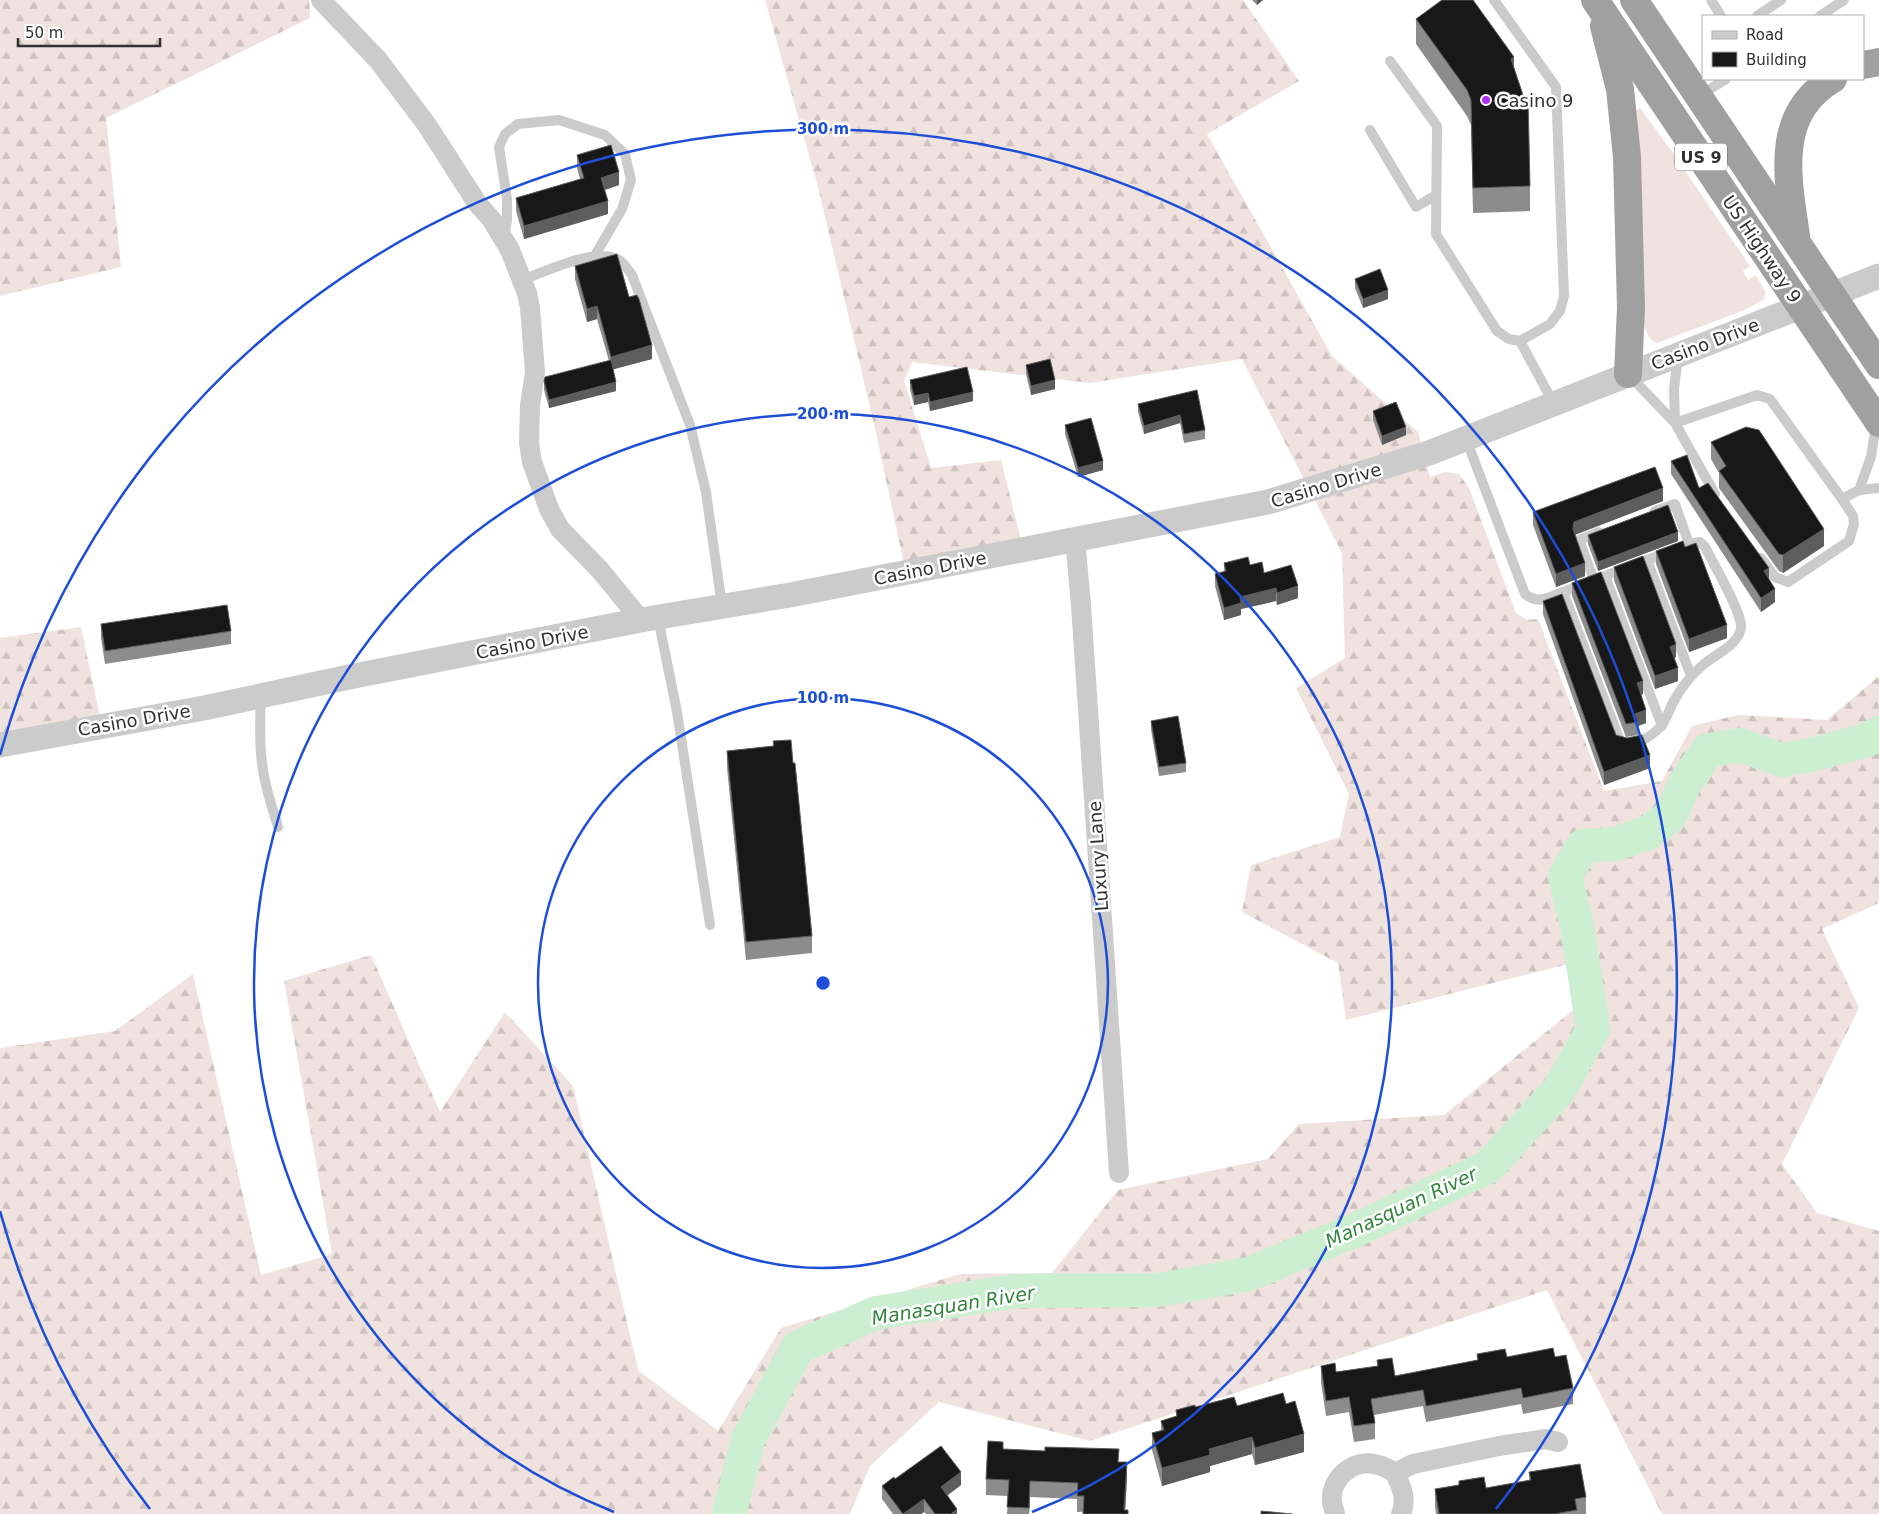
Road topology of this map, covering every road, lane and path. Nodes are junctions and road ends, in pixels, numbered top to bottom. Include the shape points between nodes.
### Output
1 (321, 0) edge
2 (1494, 0) edge
3 (1634, 0) edge
4 (1711, 0) edge
5 (1781, 0) edge
6 (1844, 0) edge
7 (1597, 4) edge
8 (1720, 15) edge
9 (1758, 15) edge
10 (1822, 15) edge
11 (1390, 61) dead end
12 (1879, 62) edge
13 (1864, 65) edge
14 (1724, 80) edge
15 (1832, 80) edge
16 (1698, 96) junction
17 (1370, 130) dead end
18 (1436, 195) junction
19 (504, 238) junction
20 (1797, 242) junction
21 (594, 257) junction
22 (1879, 276) edge
23 (522, 280) junction
24 (1832, 294) junction
25 (1801, 307) junction
26 (1520, 340) junction
27 (1678, 355) junction
28 (1879, 365) edge
29 (1628, 374) junction
30 (1554, 405) junction
31 (1878, 422) edge
32 (1675, 423) junction
33 (1466, 439) junction
34 (1879, 488) edge
35 (1858, 490) junction
36 (1842, 499) junction
37 (1721, 502) edge
38 (1649, 514) edge
39 (1606, 530) edge
40 (1075, 539) junction
41 (1689, 544) junction
42 (1753, 547) edge
43 (1647, 560) junction
44 (1605, 576) junction
45 (1594, 580) junction
46 (1563, 592) junction
47 (722, 606) junction
48 (649, 619) junction
49 (1690, 676) junction
50 (262, 696) junction
51 (1662, 726) junction
52 (0, 745) edge
53 (278, 827) dead end
54 (710, 925) dead end
55 (1119, 1173) dead end
56 (1558, 1442) dead end
57 (1396, 1473) junction
58 (1335, 1514) edge
59 (1401, 1514) edge

1 - 19 street via 378,60
2 - 26 lane via 1556,87 1564,296 1560,311 1550,324
3 - 16 highway, US Highway 9 / US 9
4 - 8 lane
5 - 9 lane
6 - 10 lane
7 - 25 highway, US Highway 9 / US 9
7 - 29 highway via 1620,89 1627,157 1631,308
11 - 18 lane via 1436,126
12 - 13 highway
14 - 16 lane
15 - 20 highway via 1810,97 1798,116 1788,150
16 - 20 highway, US Highway 9 / US 9
17 - 18 lane via 1416,207
18 - 26 lane via 1436,234 1498,331 1509,339
19 - 21 lane via 507,199 498,147 505,134 518,124 559,120 604,135 625,154 631,180 622,209
19 - 23 street
20 - 24 highway, US Highway 9 / US 9
21 - 23 lane via 579,259
21 - 47 lane via 602,255 619,260 632,275 690,424 706,492
22 - 24 street, Casino Drive
23 - 48 street via 530,308 535,372 529,443 534,470 560,529
24 - 25 street, Casino Drive
24 - 28 highway, US Highway 9 / US 9
25 - 27 street, Casino Drive
25 - 31 highway, US Highway 9 / US 9
26 - 30 lane
27 - 29 street, Casino Drive
27 - 32 lane
29 - 30 street, Casino Drive
29 - 32 lane
30 - 33 street, Casino Drive
31 - 35 lane via 1871,457
32 - 36 lane via 1758,395 1770,399
32 - 37 lane
33 - 40 street, Casino Drive via 1402,462 1268,502
33 - 46 lane via 1525,594 1532,599 1542,599
34 - 35 lane
35 - 36 lane
36 - 42 lane via 1853,516 1849,541 1788,582 1775,577
38 - 41 lane via 1675,504
39 - 45 lane via 1580,540
40 - 47 street, Casino Drive
40 - 55 street, Luxury Lane
41 - 43 lane
41 - 49 lane via 1700,542 1705,547 1737,610 1741,626 1738,638 1731,645
43 - 44 lane
43 - 49 lane
44 - 45 lane
44 - 51 lane
45 - 46 lane
46 - 51 lane via 1621,743 1629,745 1644,740
47 - 48 street, Casino Drive
48 - 50 street, Casino Drive
48 - 54 lane via 677,712
49 - 51 lane
50 - 52 street, Casino Drive
50 - 53 lane via 262,764
56 - 57 street via 1546,1439 1499,1446 1413,1464
57 - 58 street via 1374,1464 1355,1465 1345,1470 1332,1492
57 - 59 street via 1404,1491

